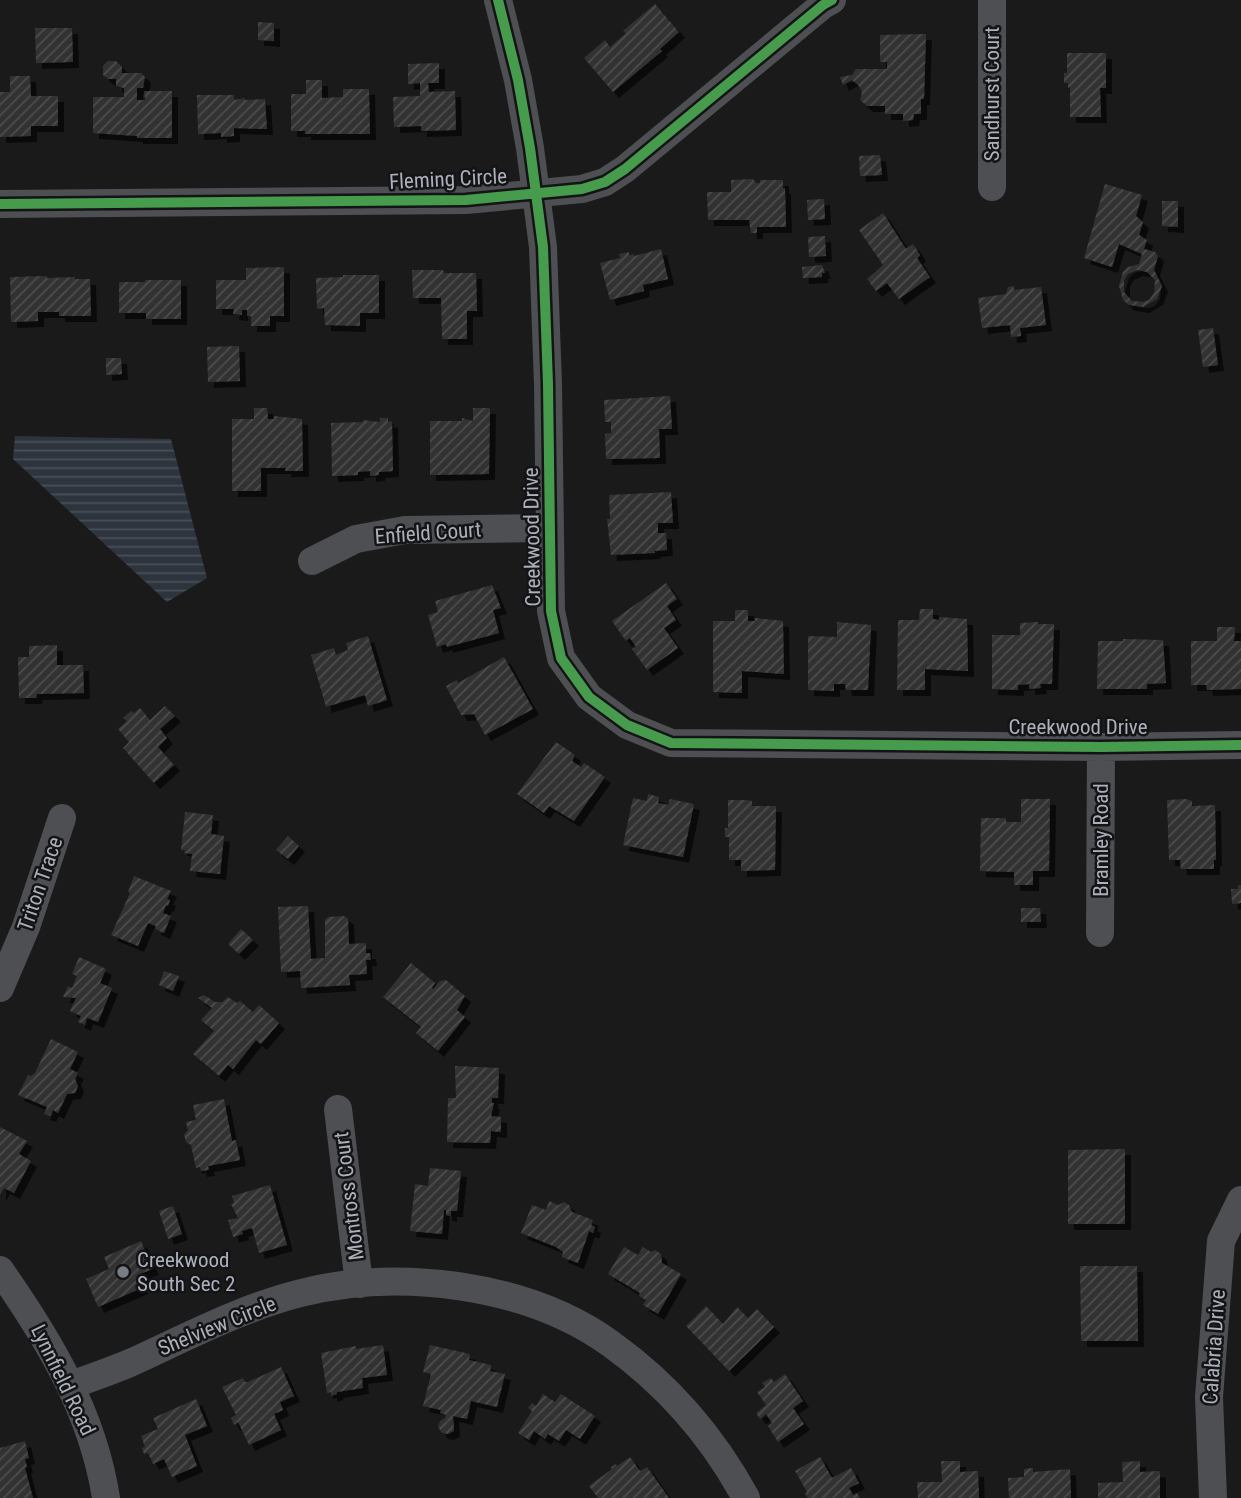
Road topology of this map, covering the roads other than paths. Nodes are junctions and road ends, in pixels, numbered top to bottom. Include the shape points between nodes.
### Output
1 (498, 0) edge
2 (832, 0) edge
3 (992, 0) edge
4 (992, 187) dead end
5 (536, 193) junction
6 (0, 204) edge
7 (550, 528) junction
8 (312, 561) dead end
9 (1241, 746) edge
10 (1101, 747) junction
11 (62, 818) dead end
12 (1100, 933) dead end
13 (0, 988) edge
14 (338, 1109) dead end
15 (1241, 1200) edge
16 (0, 1270) edge
17 (359, 1284) junction
18 (71, 1385) junction
19 (106, 1498) edge
20 (746, 1498) edge
21 (1213, 1498) edge

1 - 5 street, Creekwood Drive via 518,80
2 - 5 street, Fleming Circle via 625,169 582,189
3 - 4 street, Sandhurst Court
5 - 6 street, Fleming Circle via 452,200
5 - 7 street, Creekwood Drive via 546,306
7 - 8 street, Enfield Court via 405,530 356,539
7 - 10 street, Creekwood Drive via 551,611 561,658 589,697 627,724 671,743
9 - 10 street, Creekwood Drive
10 - 12 street, Bramley Road
11 - 13 street, Triton Trace via 26,927
14 - 17 street, Montross Court
15 - 21 street, Calabria Drive via 1221,1241 1209,1397
16 - 18 street, Lynnfield Road
17 - 18 street, Shelview Circle via 301,1293 234,1314 128,1364
17 - 20 street, Shelview Circle via 399,1280 455,1285 507,1297 559,1315 610,1343 690,1414 727,1463
18 - 19 street, Lynnfield Road via 90,1430

